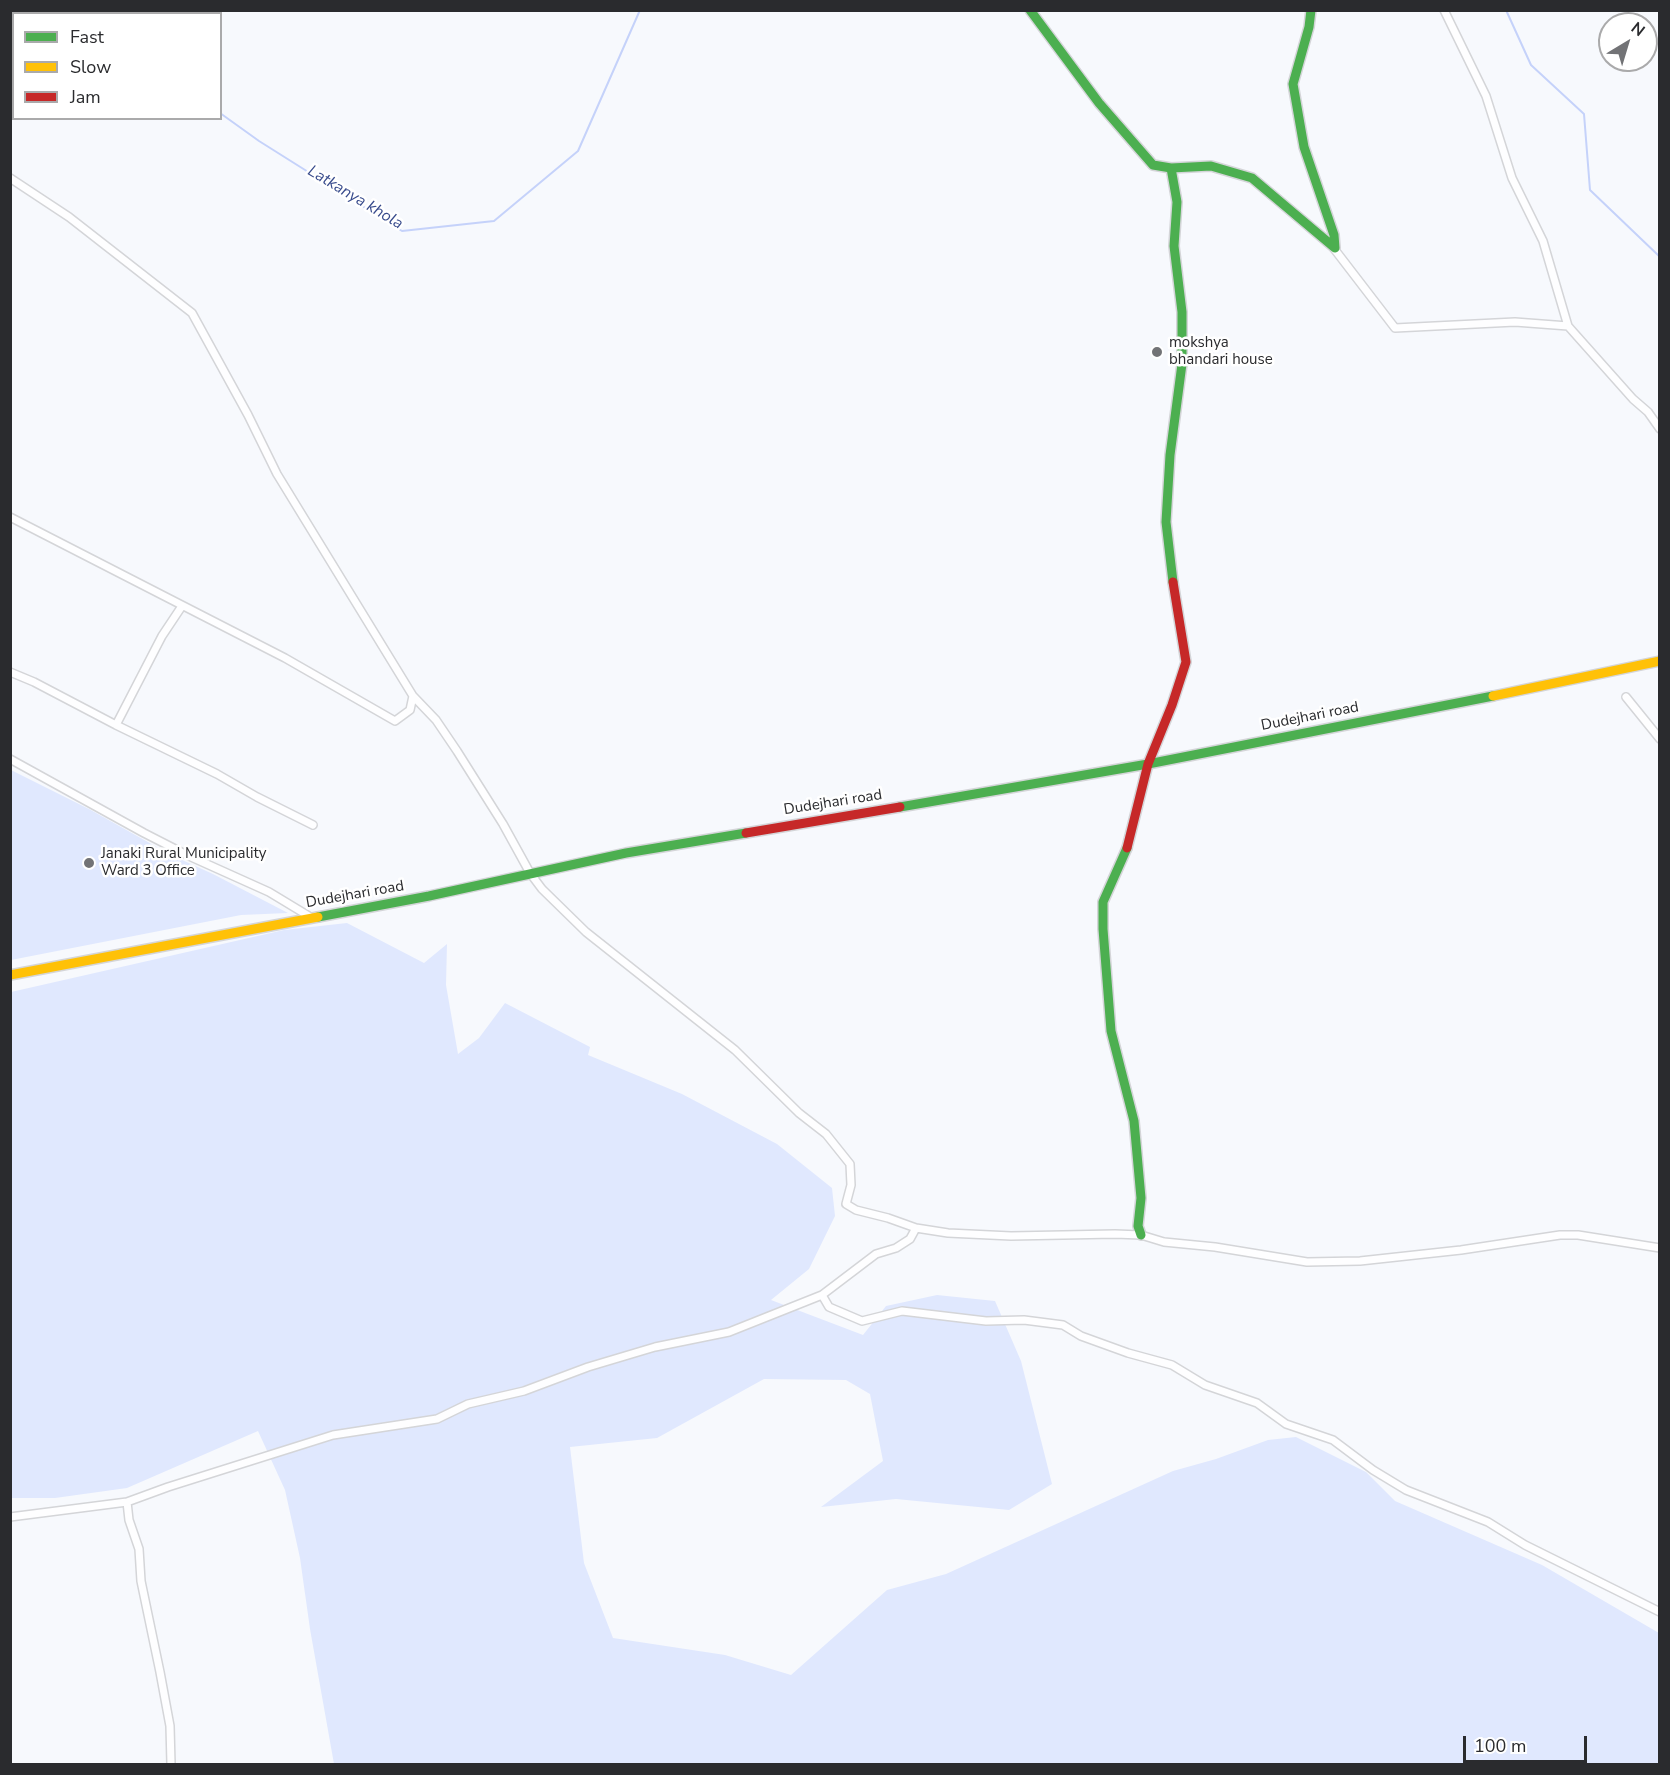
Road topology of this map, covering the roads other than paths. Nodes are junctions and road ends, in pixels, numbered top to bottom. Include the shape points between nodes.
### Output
1 (1030, 10) edge
2 (1311, 10) edge
3 (1444, 10) edge
4 (1171, 168) junction
5 (10, 178) edge
6 (1332, 245) junction
7 (1568, 326) junction
8 (1659, 429) edge
9 (10, 518) edge
10 (182, 606) junction
11 (1659, 661) edge
12 (10, 672) edge
13 (413, 696) junction
14 (1626, 697) dead end
15 (116, 725) junction
16 (1659, 739) edge
17 (10, 759) edge
18 (1148, 764) junction
19 (313, 825) dead end
20 (530, 873) junction
21 (312, 918) junction
22 (10, 975) edge
23 (916, 1228) junction
24 (1141, 1235) junction
25 (1659, 1248) edge
26 (822, 1295) junction
27 (127, 1502) junction
28 (10, 1517) edge
29 (1659, 1612) edge
30 (171, 1764) edge

1 - 4 street via 1135,145 1153,165
2 - 6 street via 1293,84 1304,147 1334,235 1335,248
3 - 7 street via 1486,96 1512,178 1543,241
4 - 6 street via 1211,166 1252,178
4 - 18 street via 1177,202 1174,246 1182,312 1182,364 1166,522 1186,662
5 - 13 street via 77,222 192,313 277,474
6 - 7 street via 1395,328 1515,322
7 - 8 street via 1648,412
9 - 10 street
10 - 13 street via 285,658 395,721 410,710
10 - 15 street
11 - 18 street, Dudejhari road
12 - 15 street
13 - 20 street via 457,751
14 - 16 street
15 - 19 street
17 - 21 street
18 - 20 street, Dudejhari road via 626,853
18 - 24 street via 1128,846 1104,902 1103,929 1111,1031 1134,1121
20 - 21 street, Dudejhari road
20 - 23 street via 586,932 735,1050 826,1134 850,1164 851,1185 846,1203 856,1210
21 - 22 street, Dudejhari road
23 - 24 street via 1011,1236
23 - 26 street via 910,1239 876,1254
24 - 25 street via 1283,1260 1330,1263 1560,1235
26 - 27 street via 729,1332 633,1353 524,1391 468,1404 437,1419 333,1435
26 - 29 street via 829,1307 862,1321 902,1311 1063,1325 1081,1336 1172,1365 1205,1385 1257,1403 1286,1424 1333,1440 1406,1490 1488,1522 1525,1545
27 - 28 street
27 - 30 street via 168,1717

